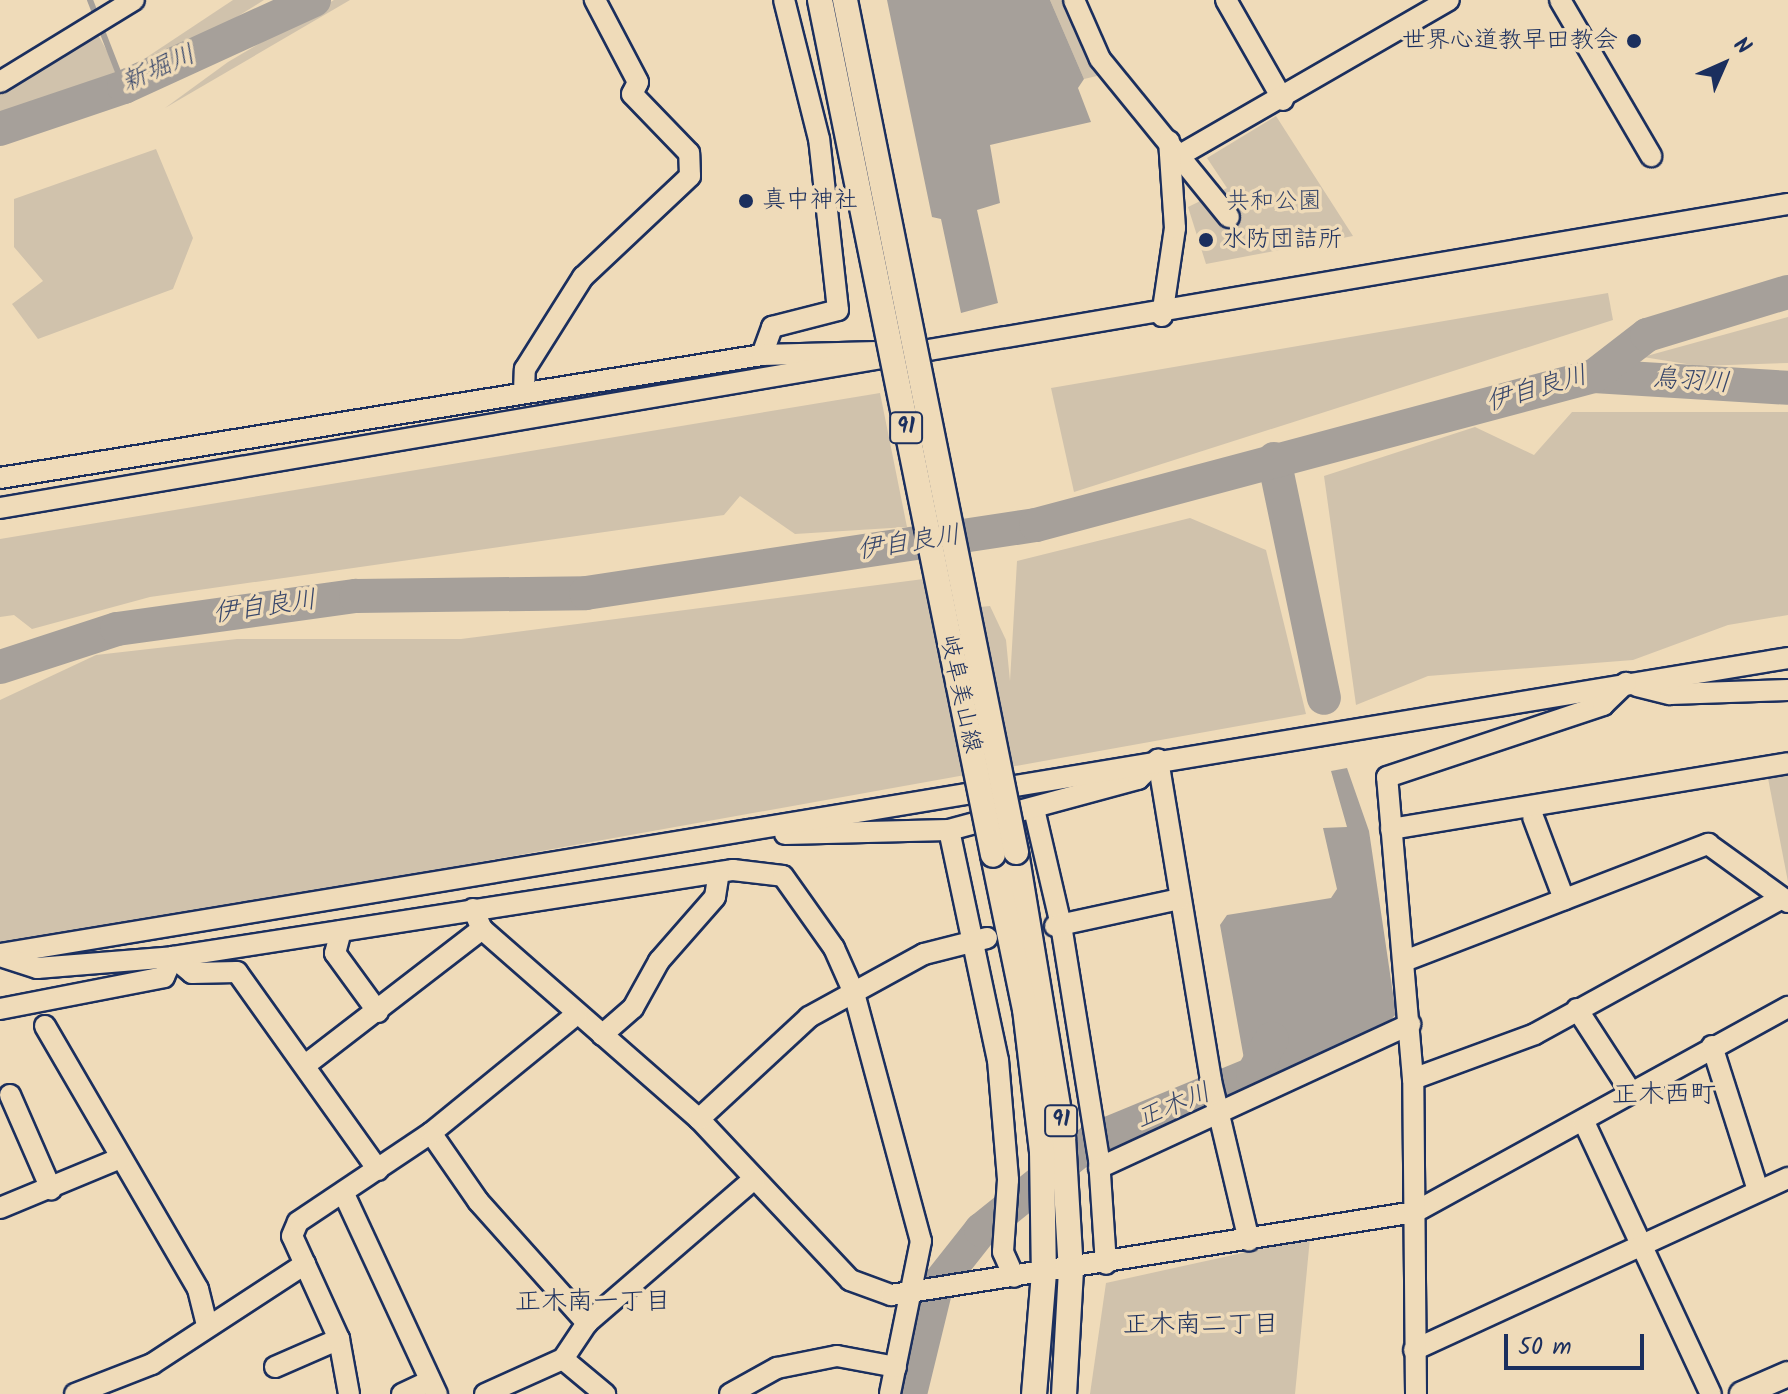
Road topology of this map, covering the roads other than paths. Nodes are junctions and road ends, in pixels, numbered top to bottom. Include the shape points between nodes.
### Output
1 (134, 0) edge
2 (595, 0) edge
3 (784, 0) edge
4 (820, 0) edge
5 (845, 0) edge
6 (1074, 0) edge
7 (1226, 0) edge
8 (1449, 0) edge
9 (1560, 0) edge
10 (111, 4) edge
11 (0, 82) edge
12 (1283, 100) junction
13 (1176, 147) junction
14 (1651, 156) dead end
15 (1788, 204) edge
16 (1229, 217) dead end
17 (1162, 316) junction
18 (877, 352) dead end
19 (762, 355) junction
20 (524, 392) junction
21 (0, 478) edge
22 (0, 508) edge
23 (1788, 658) edge
24 (1626, 683) junction
25 (1788, 690) edge
26 (1158, 760) junction
27 (1788, 763) edge
28 (1034, 809) junction
29 (1533, 817) dead end
30 (1391, 829) junction
31 (758, 830) junction
32 (949, 830) junction
33 (1005, 854) junction
34 (719, 872) junction
35 (1180, 899) junction
36 (1564, 899) junction
37 (1785, 900) edge
38 (473, 909) junction
39 (1058, 925) junction
40 (482, 929) junction
41 (341, 931) junction
42 (980, 940) junction
43 (0, 955) edge
44 (173, 957) junction
45 (1407, 960) junction
46 (854, 993) junction
47 (1788, 1007) edge
48 (0, 1009) edge
49 (1577, 1009) junction
50 (378, 1012) junction
51 (577, 1014) junction
52 (1410, 1024) junction
53 (45, 1026) dead end
54 (602, 1035) junction
55 (1712, 1046) junction
56 (308, 1063) junction
57 (1413, 1079) junction
58 (1631, 1092) junction
59 (10, 1095) dead end
60 (1220, 1108) junction
61 (699, 1119) junction
62 (1584, 1122) junction
63 (431, 1133) junction
64 (121, 1158) junction
65 (1099, 1164) junction
66 (378, 1170) junction
67 (1788, 1178) edge
68 (754, 1179) junction
69 (51, 1189) junction
70 (1758, 1190) junction
71 (344, 1194) junction
72 (1, 1205) edge
73 (1415, 1212) junction
74 (1249, 1241) junction
75 (1641, 1243) junction
76 (305, 1264) junction
77 (1106, 1264) junction
78 (1071, 1270) junction
79 (1044, 1273) junction
80 (1014, 1277) junction
81 (904, 1294) junction
82 (587, 1323) junction
83 (207, 1325) junction
84 (339, 1339) junction
85 (1414, 1350) junction
86 (563, 1359) junction
87 (275, 1367) dead end
88 (896, 1367) junction
89 (1788, 1374) edge
90 (434, 1387) edge
91 (75, 1394) edge
92 (349, 1394) edge
93 (402, 1394) edge
94 (485, 1394) edge
95 (605, 1394) edge
96 (730, 1394) edge
97 (890, 1394) edge
98 (1034, 1394) edge
99 (1064, 1394) edge
100 (1416, 1394) edge
101 (1711, 1394) edge
102 (1742, 1394) edge

1 - 10 street
2 - 20 street via 638,82 632,94 689,153 690,176 583,277 525,369
3 - 19 street via 819,139 838,310 772,327
4 - 33 main road, 岐阜美山線 / 91, bridge
5 - 33 main road, 岐阜美山線 / 91, bridge
6 - 13 street via 1100,59
7 - 12 street
8 - 12 street
9 - 14 street
10 - 11 street
12 - 13 street
13 - 16 street
13 - 17 street via 1175,228
15 - 17 street
17 - 22 street
18 - 19 street
19 - 20 street
20 - 21 street
23 - 24 street
24 - 25 street via 1670,694
24 - 26 street
24 - 30 street via 1603,705 1403,766 1387,777
26 - 28 street via 1138,779
26 - 31 street
26 - 35 street
27 - 30 street
28 - 32 street
28 - 39 street
29 - 36 street
30 - 45 street
31 - 32 street via 884,836
31 - 43 street
32 - 42 street
33 - 78 main road, 岐阜美山線 / 91 via 1056,1060
33 - 79 main road, 岐阜美山線 / 91 via 1034,1076
34 - 38 street
34 - 46 street via 783,876 834,948
34 - 54 street via 715,897 659,961 633,1008
35 - 39 street
35 - 60 street
36 - 37 street via 1708,844
36 - 45 street
37 - 49 street
38 - 40 street
38 - 41 street
39 - 65 street
40 - 50 street
40 - 51 street
41 - 44 street
41 - 50 street via 335,953
42 - 46 street via 924,954
42 - 80 street via 1008,1180 1003,1252
43 - 44 street via 37,968
44 - 48 street via 164,977
44 - 56 street via 192,973 237,972
45 - 52 street
46 - 61 street via 761,1056
46 - 81 street via 921,1241
47 - 55 street
49 - 57 street via 1535,1034
49 - 58 street
50 - 56 street
51 - 54 street
51 - 63 street
52 - 57 street
52 - 60 street
53 - 64 street
54 - 61 street
55 - 58 street
55 - 70 street
56 - 66 street
57 - 73 street
58 - 62 street
59 - 69 street
60 - 65 street
60 - 74 street
61 - 68 street
62 - 73 street
62 - 75 street
63 - 66 street
63 - 82 street via 478,1201
64 - 69 street
64 - 83 street via 198,1289
65 - 77 street
66 - 71 street
67 - 70 street
68 - 81 street via 850,1280
68 - 82 street
69 - 72 street
70 - 75 street
71 - 76 street via 298,1222 292,1236
71 - 90 street
73 - 74 street
73 - 85 street
74 - 77 street
75 - 85 street
75 - 101 street
76 - 83 street
76 - 84 street
77 - 78 street
78 - 79 street
78 - 99 main road, 岐阜美山線 / 91
79 - 80 street
79 - 98 main road, 岐阜美山線 / 91
80 - 81 street
81 - 88 street
82 - 86 street
83 - 91 street via 152,1364
84 - 87 street
84 - 92 street
85 - 100 street
86 - 94 street
86 - 95 street
88 - 96 street via 837,1356 777,1368
88 - 97 street
89 - 102 main road
90 - 93 street

